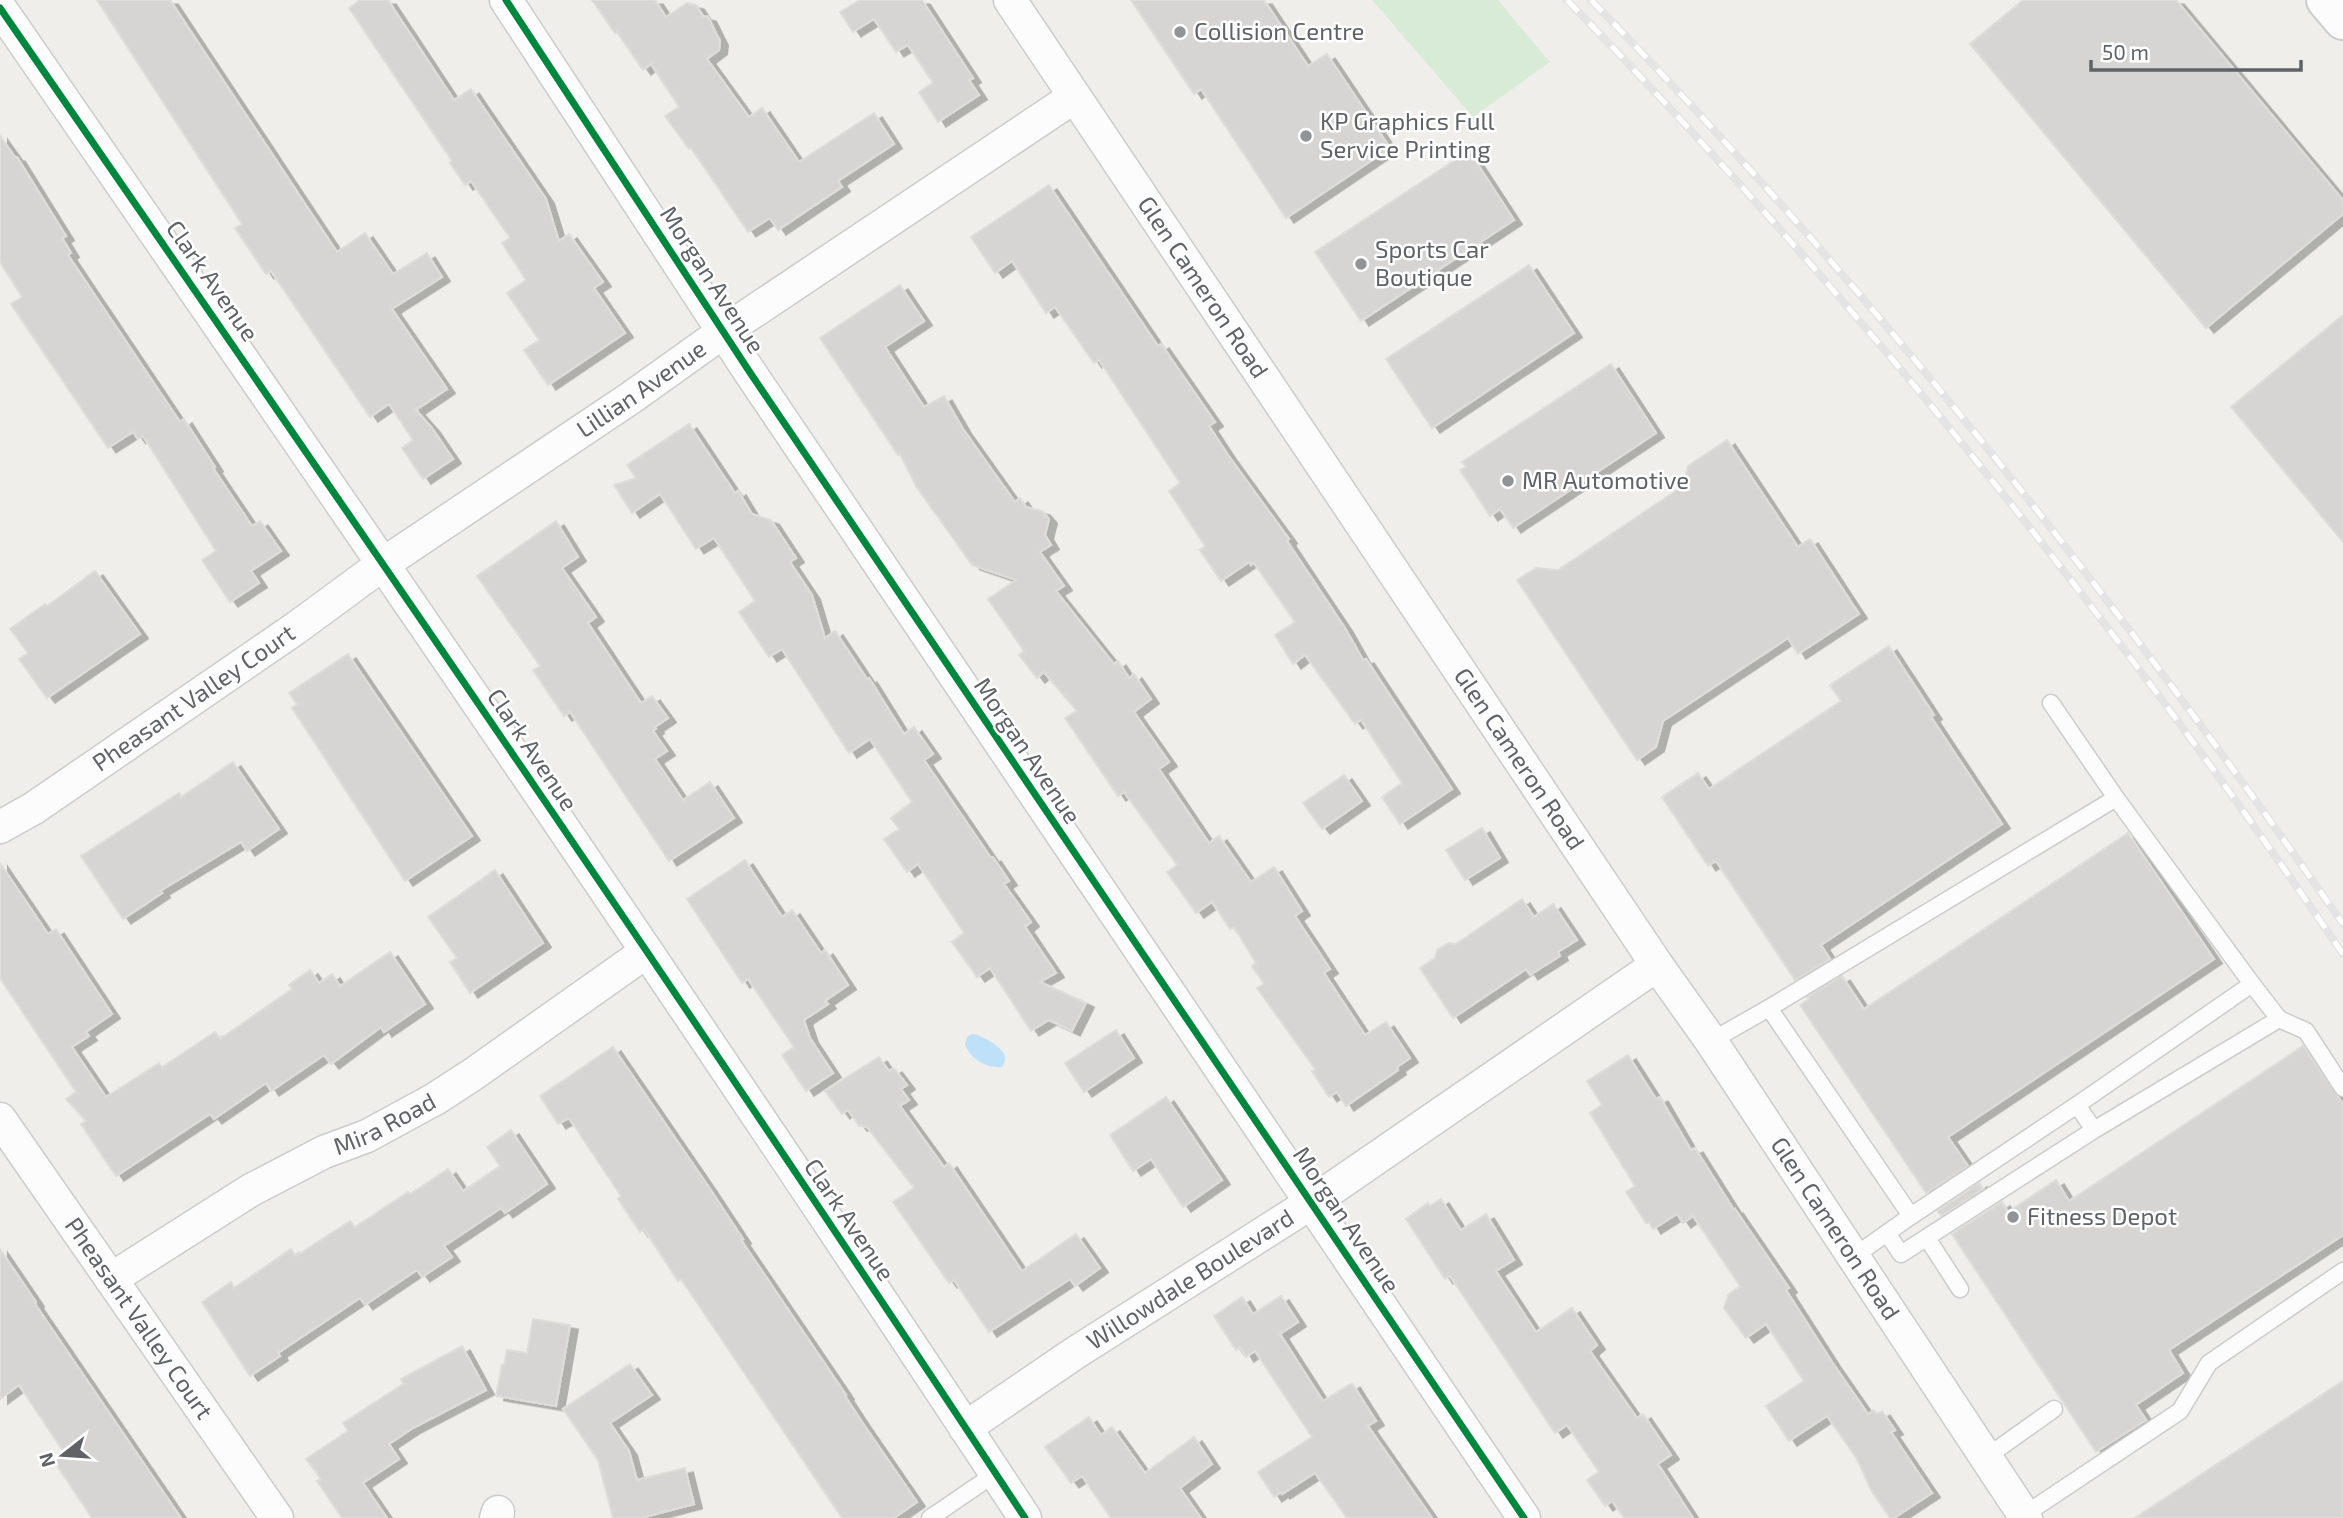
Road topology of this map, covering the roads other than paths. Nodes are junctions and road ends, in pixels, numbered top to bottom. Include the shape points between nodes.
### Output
1 (506, 0) edge
2 (1010, 0) edge
3 (2326, 0) edge
4 (0, 8) edge
5 (2343, 20) edge
6 (1074, 97) junction
7 (723, 332) junction
8 (383, 564) junction
9 (2051, 703) dead end
10 (2116, 799) junction
11 (0, 827) edge
12 (646, 952) junction
13 (1657, 965) junction
14 (2252, 984) junction
15 (1769, 1008) junction
16 (2279, 1019) junction
17 (1711, 1041) junction
18 (2343, 1088) edge
19 (2077, 1105) junction
20 (0, 1119) edge
21 (2094, 1130) junction
22 (1311, 1203) junction
23 (1911, 1216) junction
24 (1886, 1233) junction
25 (1927, 1238) junction
26 (1853, 1257) junction
27 (2343, 1271) edge
28 (111, 1279) junction
29 (1960, 1289) dead end
30 (2054, 1409) dead end
31 (965, 1428) junction
32 (1985, 1458) junction
33 (996, 1473) junction
34 (951, 1512) edge
35 (2025, 1517) edge
36 (277, 1518) edge
37 (930, 1518) edge
38 (1025, 1518) edge
39 (1524, 1518) edge

1 - 7 street, Morgan Avenue
2 - 6 street, Glen Cameron Road
3 - 5 street
4 - 8 street, Clark Avenue
6 - 7 street, Lillian Avenue
6 - 13 street, Glen Cameron Road
7 - 8 street, Lillian Avenue
7 - 22 street, Morgan Avenue
8 - 11 street, Pheasant Valley Court via 285,636
8 - 12 street, Clark Avenue
9 - 10 lane
10 - 14 lane
10 - 15 lane
12 - 28 street, Mira Road via 435,1099 251,1190
12 - 31 street, Clark Avenue
13 - 17 street, Glen Cameron Road
13 - 22 street, Willowdale Boulevard
14 - 16 lane
14 - 19 lane
15 - 17 lane
15 - 23 lane
16 - 18 lane via 2306,1031
16 - 21 lane
17 - 26 street, Glen Cameron Road
19 - 21 lane
19 - 23 lane
20 - 28 street, Pheasant Valley Court
21 - 25 lane
22 - 31 street, Willowdale Boulevard
22 - 39 street, Morgan Avenue
23 - 24 lane
24 - 25 lane via 1901,1254
24 - 26 lane
25 - 29 lane
26 - 32 street, Glen Cameron Road
27 - 35 lane via 2209,1363 2180,1411
28 - 36 street, Pheasant Valley Court
30 - 32 lane
31 - 33 street, Clark Avenue
32 - 35 street, Glen Cameron Road
33 - 34 lane
33 - 38 street, Clark Avenue
34 - 37 lane

